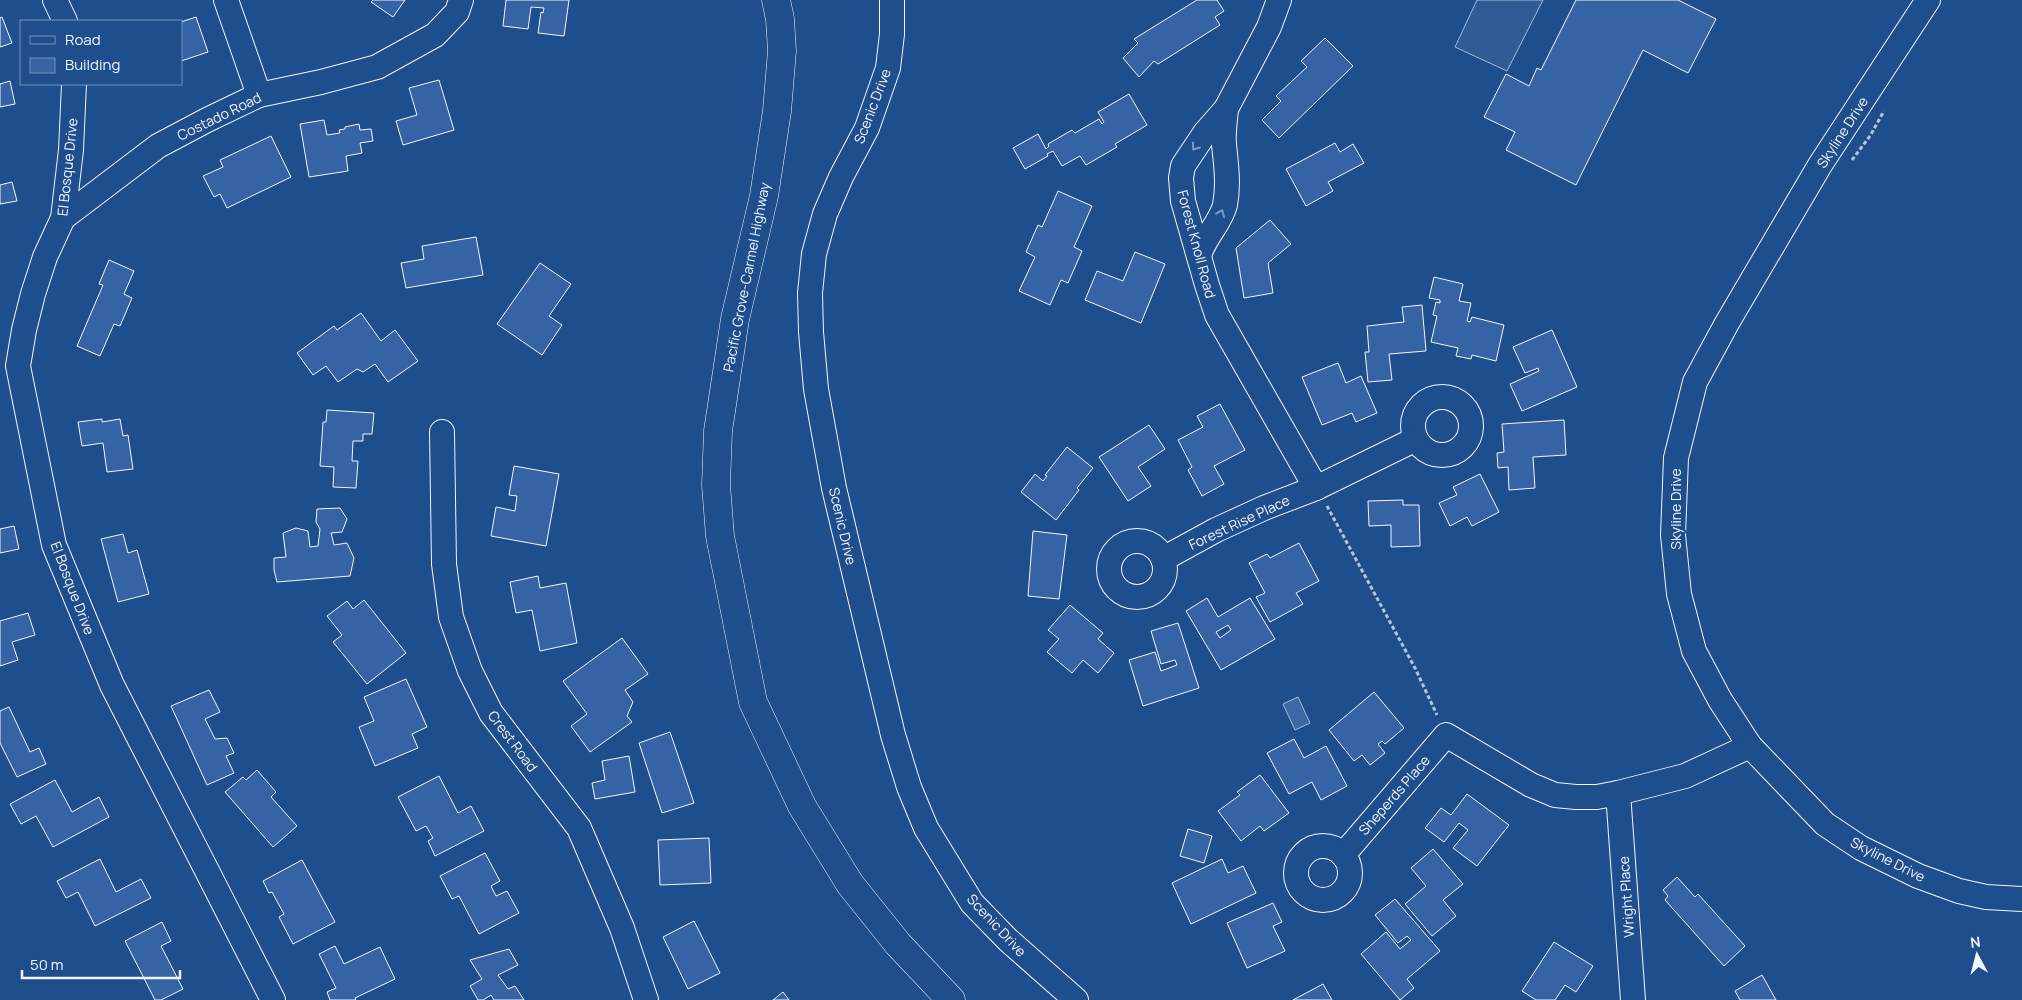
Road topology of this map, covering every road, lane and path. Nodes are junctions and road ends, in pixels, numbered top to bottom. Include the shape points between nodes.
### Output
1 (55, 0) edge
2 (226, 0) edge
3 (460, 0) edge
4 (776, 0) edge
5 (892, 0) edge
6 (1279, 0) edge
7 (1928, 0) edge
8 (65, 20) edge
9 (74, 85) edge
10 (259, 95) junction
11 (1889, 103) dead end
12 (1226, 110) junction
13 (1848, 166) dead end
14 (63, 218) junction
15 (1199, 256) junction
16 (442, 432) dead end
17 (1416, 439) dead end
18 (1316, 488) junction
19 (1163, 559) dead end
20 (1446, 735) junction
21 (1750, 746) junction
22 (1618, 793) junction
23 (1343, 855) dead end
24 (2022, 899) edge
25 (273, 1000) edge
26 (646, 1000) edge
27 (951, 1000) edge
28 (1076, 1000) edge
29 (1633, 1000) edge

1 - 8 street
2 - 10 street
3 - 10 street, Costado Road via 457,12 435,35 377,67
4 - 27 main road, Pacific Grove-Carmel Highway via 782,51 777,112 764,196 736,319 718,431 716,485 720,536 753,702 802,806 850,884 898,944
5 - 28 street, Scenic Drive via 888,68 867,128 825,214 814,254 810,332 816,389 834,488 893,735 926,828 972,903 1008,940
6 - 12 street, Forest Knoll Road via 1269,27
7 - 21 street, Skyline Drive via 1820,165 1726,323 1695,382 1676,458 1673,535 1679,594 1691,642 1720,700
9 - 14 street, El Bosque Drive
10 - 14 street, Costado Road via 158,146
11 - 13 path
15 -> 12 street via 1203,242 1224,208 1228,189 1224,142
12 -> 15 street, Forest Knoll Road via 1205,133 1183,166 1183,201
14 - 25 street, El Bosque Drive via 33,294 18,366 54,545 112,685
15 - 18 street, Forest Knoll Road via 1217,315
16 - 26 street, Crest Road via 444,564 451,617 470,671 491,713 579,828 622,928
17 - 18 street, Forest Rise Place
18 - 19 street, Forest Rise Place via 1216,530
18 - 20 path via 1415,668
20 - 22 street via 1531,786 1555,795 1597,797
20 - 23 street, Sheperds Place
21 - 22 street via 1685,776
21 - 24 street, Skyline Drive via 1826,824 1860,848 1918,876 1959,891 1986,898
22 - 29 street, Wright Place

